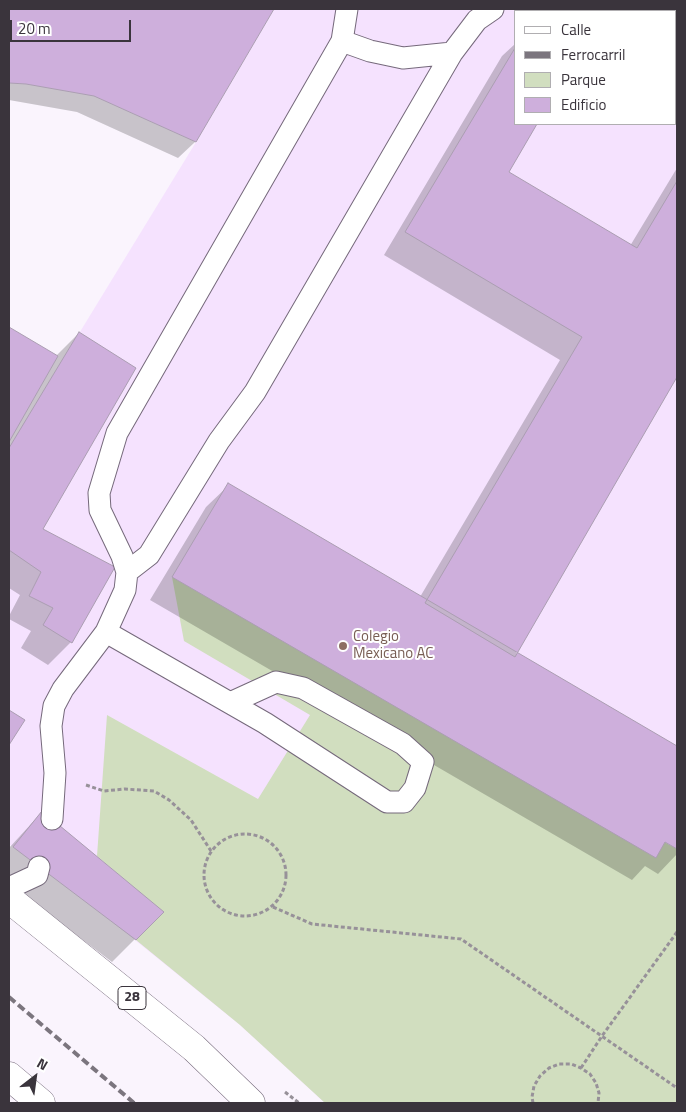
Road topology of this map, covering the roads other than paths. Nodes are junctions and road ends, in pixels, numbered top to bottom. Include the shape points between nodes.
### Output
1 (347, 9) edge
2 (493, 9) edge
3 (342, 41) junction
4 (452, 53) junction
5 (127, 572) junction
6 (106, 632) junction
7 (230, 703) junction
8 (52, 819) dead end
9 (39, 867) dead end
10 (9, 888) edge
11 (9, 899) edge
12 (9, 1076) edge
13 (41, 1103) edge
14 (251, 1103) edge

1 - 3 lane
2 - 4 lane via 477,20
3 - 4 lane via 403,58
3 - 5 lane via 117,432 99,493 100,510
4 - 5 lane via 255,392 219,441 149,555
5 - 6 lane via 125,590
6 - 7 lane
6 - 8 lane via 54,706 51,726 55,773
7 - 7 lane via 387,802 404,802 415,788 423,762 410,750 303,688 276,682
9 - 10 lane via 37,875
11 - 14 main road, 28 via 194,1048
12 - 13 main road

